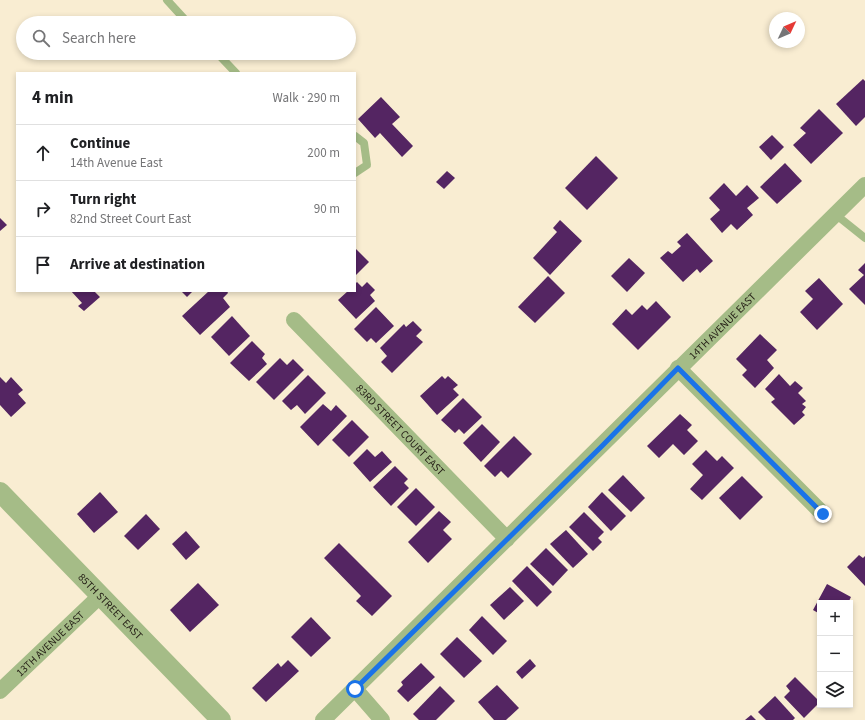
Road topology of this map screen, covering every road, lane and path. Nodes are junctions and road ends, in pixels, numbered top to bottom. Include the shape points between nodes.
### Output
1 (167, 0) edge
2 (182, 16) edge
3 (224, 60) edge
4 (235, 72) edge
5 (356, 137) edge
6 (356, 172) edge
7 (865, 185) edge
8 (835, 214) junction
9 (865, 238) edge
10 (294, 320) dead end
11 (678, 368) junction
12 (0, 492) edge
13 (823, 514) dead end
14 (507, 539) junction
15 (100, 595) junction
16 (355, 689) junction
17 (0, 691) edge
18 (221, 720) edge
19 (323, 720) edge
20 (382, 720) edge

1 - 2 lane
3 - 4 lane
5 - 6 lane via 364,143 367,165
7 - 8 street, 14TH AVENUE EAST
8 - 9 lane
8 - 11 street, 14TH AVENUE EAST
10 - 14 street, 83RD STREET COURT EAST
11 - 13 street
11 - 14 street, 14TH AVENUE EAST
12 - 15 street, 85TH STREET EAST
14 - 16 street, 14TH AVENUE EAST
15 - 17 street, 13TH AVENUE EAST
15 - 18 street, 85TH STREET EAST
16 - 19 street, 14TH AVENUE EAST
16 - 20 street

